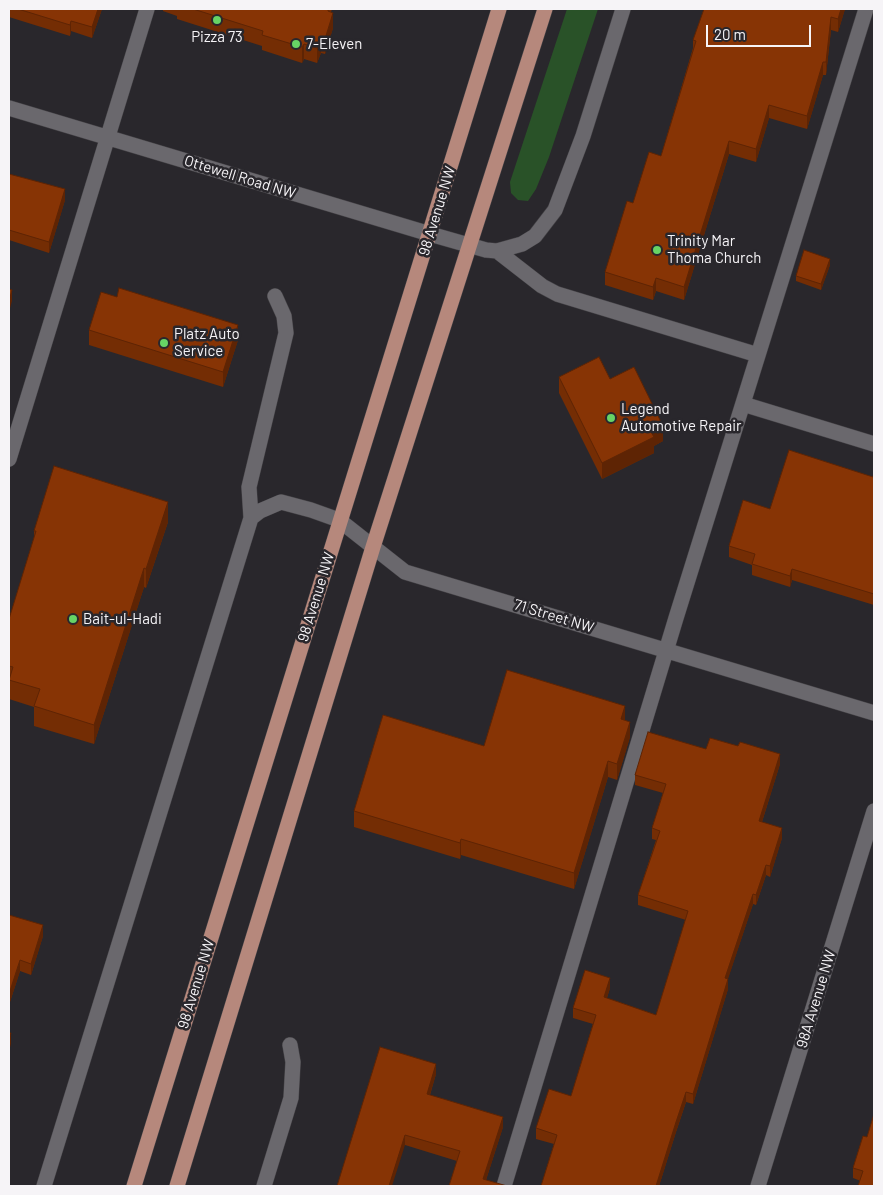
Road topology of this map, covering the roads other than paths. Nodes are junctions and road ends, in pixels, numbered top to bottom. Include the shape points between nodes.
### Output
1 (147, 9) edge
2 (499, 9) edge
3 (545, 9) edge
4 (623, 9) edge
5 (866, 9) edge
6 (9, 108) edge
7 (107, 138) junction
8 (430, 234) junction
9 (471, 245) junction
10 (497, 250) junction
11 (275, 296) dead end
12 (758, 355) junction
13 (743, 404) junction
14 (874, 444) edge
15 (9, 459) edge
16 (251, 518) junction
17 (340, 520) junction
18 (373, 547) junction
19 (666, 650) junction
20 (874, 713) edge
21 (874, 811) edge
22 (290, 1045) dead end
23 (44, 1186) edge
24 (134, 1186) edge
25 (176, 1186) edge
26 (264, 1186) edge
27 (504, 1186) edge
28 (758, 1186) edge

1 - 7 street
2 - 8 main road, 98 Avenue NW
3 - 9 main road
4 - 10 street via 583,136 555,210 535,236 522,244
5 - 12 street
6 - 7 street, Ottewell Road NW
7 - 8 street, Ottewell Road NW
7 - 15 street
8 - 9 street, Ottewell Road NW
8 - 17 main road, 98 Avenue NW
9 - 10 street
9 - 18 main road
10 - 12 street via 537,282 558,294
11 - 16 street via 284,316 286,333 249,486
12 - 13 street
13 - 14 street
13 - 19 street
16 - 17 street, 71 Street NW via 280,502
16 - 23 street
17 - 18 street, 71 Street NW
17 - 24 main road, 98 Avenue NW
18 - 19 street, 71 Street NW via 405,572
18 - 25 main road
19 - 20 street, 71 Street NW
19 - 27 street
21 - 28 street, 98A Avenue NW
22 - 26 street via 293,1062 291,1098

